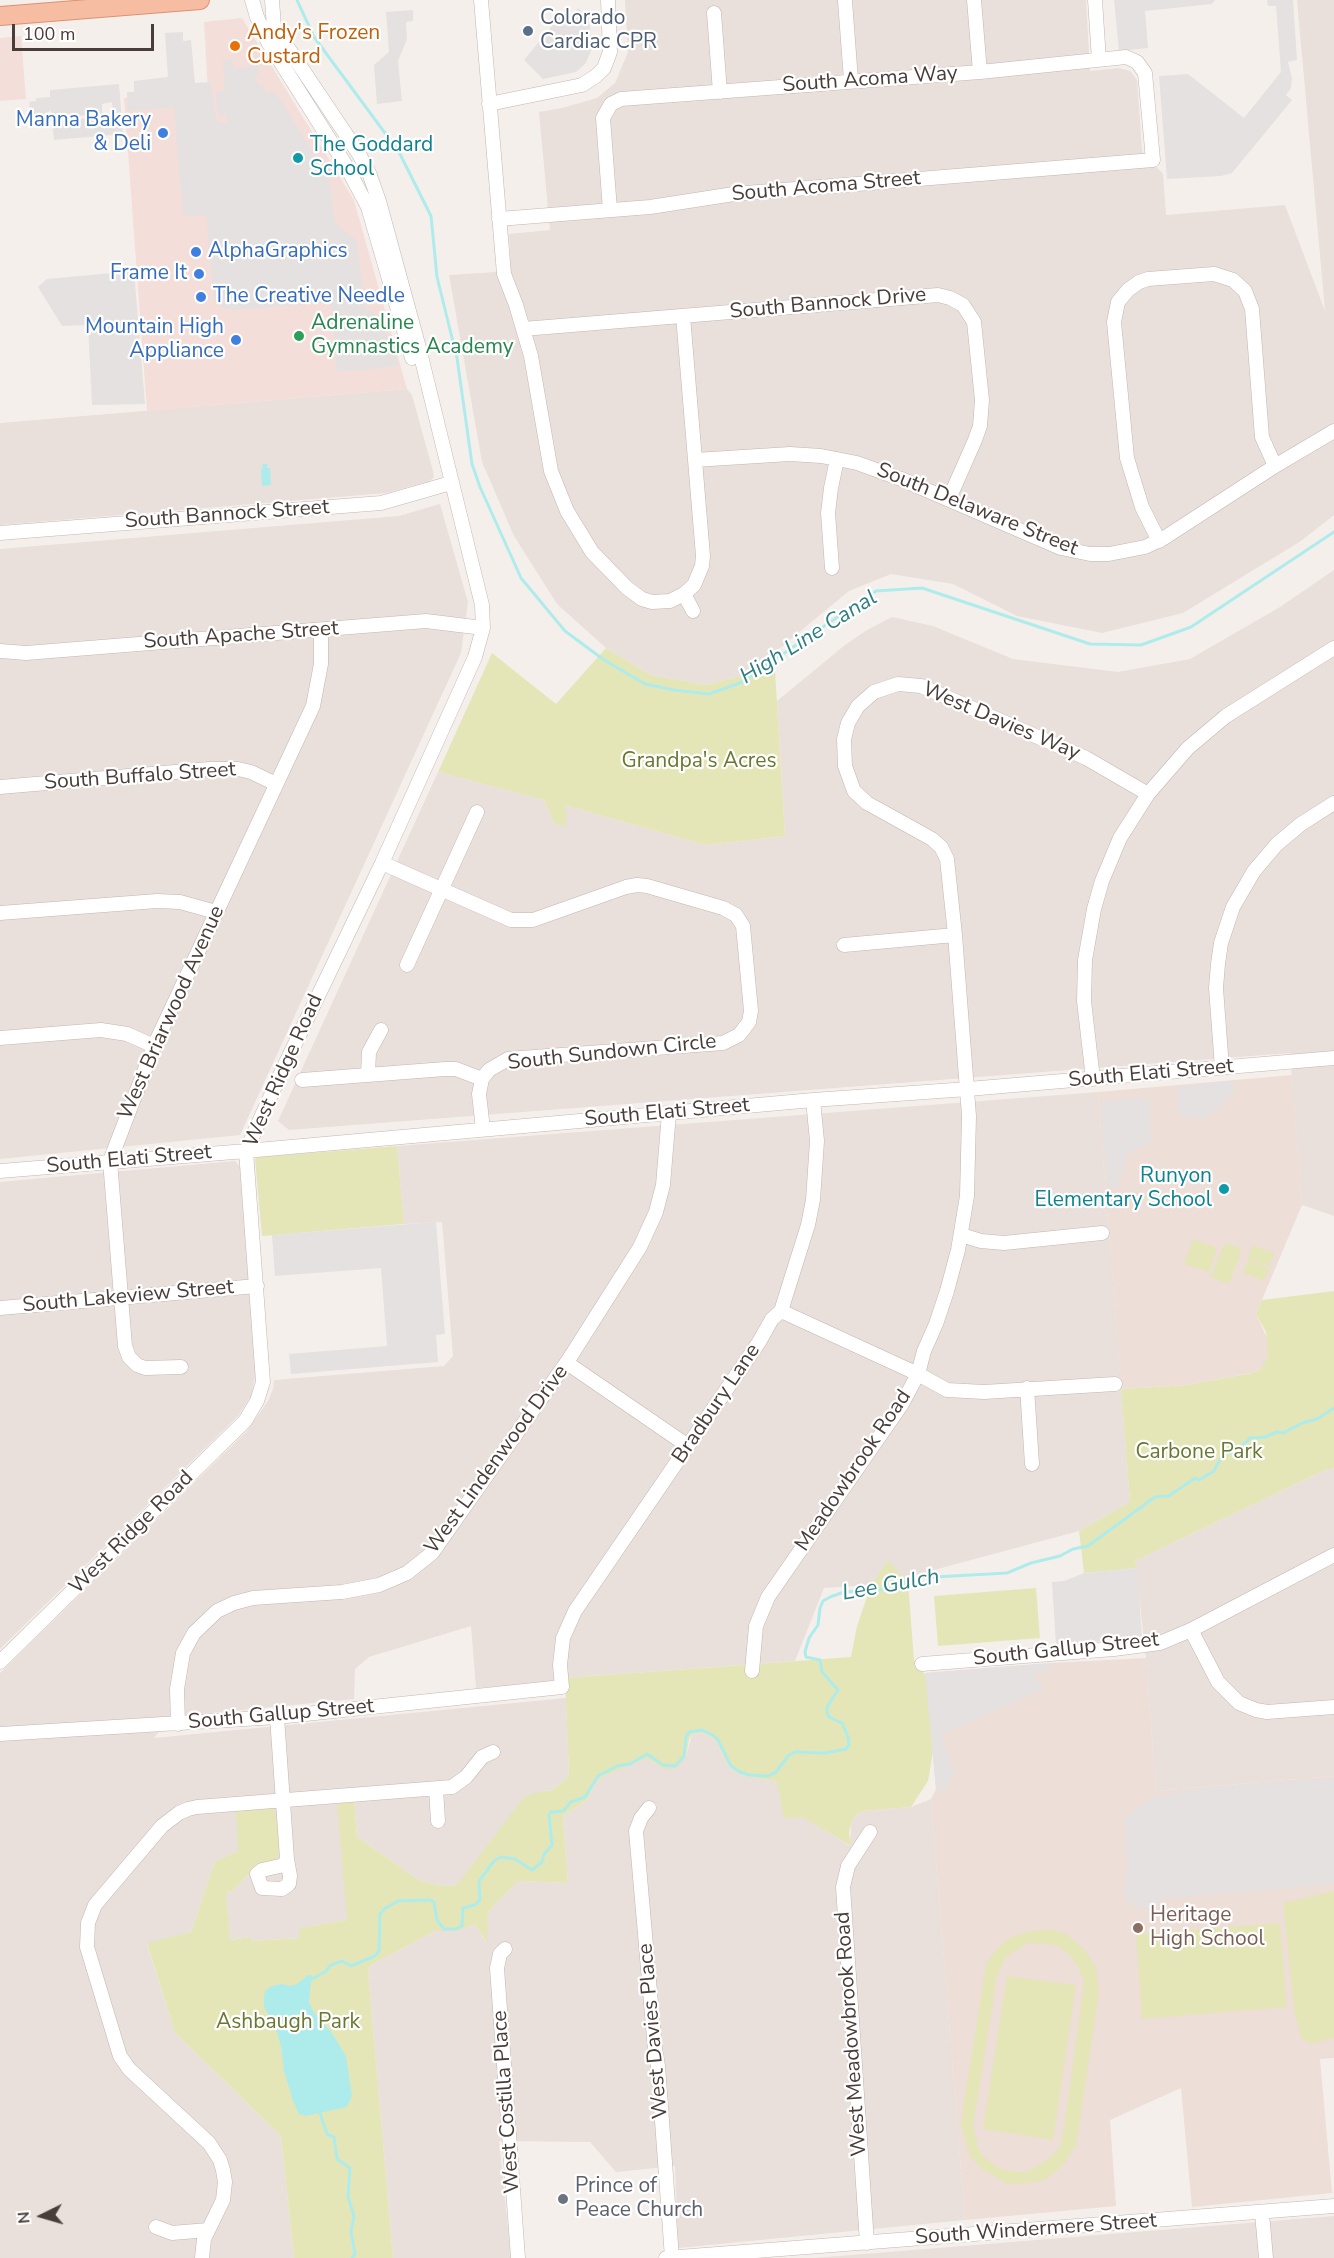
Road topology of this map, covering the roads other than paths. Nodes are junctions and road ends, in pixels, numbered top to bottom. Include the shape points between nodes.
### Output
1 (191, 0) edge
2 (200, 0) edge
3 (252, 0) edge
4 (272, 0) edge
5 (481, 0) edge
6 (608, 0) edge
7 (974, 0) edge
8 (1095, 0) edge
9 (845, 2) dead end
10 (65, 5) edge
11 (714, 13) dead end
12 (0, 16) edge
13 (1099, 60) junction
14 (980, 72) junction
15 (851, 80) junction
16 (720, 92) junction
17 (489, 104) junction
18 (1153, 160) joint
19 (610, 210) junction
20 (499, 219) junction
21 (683, 316) junction
22 (523, 328) junction
23 (1334, 431) edge
24 (837, 459) junction
25 (695, 460) junction
26 (1275, 466) junction
27 (451, 483) junction
28 (949, 499) junction
29 (0, 533) edge
30 (1159, 541) junction
31 (832, 568) dead end
32 (684, 594) junction
33 (693, 611) dead end
34 (483, 628) junction
35 (321, 630) junction
36 (1334, 648) edge
37 (0, 651) edge
38 (276, 784) junction
39 (0, 787) edge
40 (1148, 794) junction
41 (1334, 803) edge
42 (477, 812) dead end
43 (382, 863) junction
44 (441, 888) junction
45 (216, 912) junction
46 (0, 913) edge
47 (955, 935) junction
48 (844, 945) dead end
49 (407, 965) dead end
50 (381, 1030) dead end
51 (0, 1038) edge
52 (154, 1046) junction
53 (1334, 1058) edge
54 (1222, 1068) junction
55 (368, 1075) junction
56 (482, 1079) junction
57 (1093, 1079) junction
58 (302, 1080) dead end
59 (968, 1089) junction
60 (813, 1100) junction
61 (669, 1113) junction
62 (483, 1128) junction
63 (246, 1151) junction
64 (110, 1161) junction
65 (0, 1171) edge
66 (1102, 1233) dead end
67 (961, 1235) junction
68 (257, 1286) junction
69 (122, 1299) junction
70 (0, 1308) edge
71 (782, 1311) junction
72 (567, 1363) junction
73 (181, 1367) dead end
74 (918, 1374) junction
75 (1115, 1384) dead end
76 (1027, 1388) junction
77 (688, 1446) junction
78 (1032, 1464) dead end
79 (1334, 1555) edge
80 (1191, 1630) junction
81 (0, 1662) edge
82 (922, 1664) dead end
83 (752, 1671) dead end
84 (562, 1687) joint
85 (1334, 1707) edge
86 (277, 1717) junction
87 (178, 1724) junction
88 (0, 1734) edge
89 (493, 1752) dead end
90 (436, 1789) junction
91 (284, 1800) junction
92 (649, 1808) dead end
93 (438, 1821) dead end
94 (870, 1832) dead end
95 (287, 1859) dead end
96 (505, 1949) dead end
97 (1334, 2206) edge
98 (1262, 2213) junction
99 (156, 2227) dead end
100 (208, 2230) junction
101 (867, 2243) junction
102 (764, 2254) edge
103 (202, 2258) edge
104 (518, 2258) edge
105 (666, 2258) edge
106 (672, 2258) edge
107 (1266, 2258) edge

1 - 2 main road
1 - 10 main road
3 - 27 street, West Ridge Road via 268,42 368,207
4 - 27 street, West Ridge Road via 272,19 278,34 369,173 415,334
5 - 17 street
6 - 17 street via 610,52 596,76 577,86
7 - 14 street
8 - 13 street
9 - 15 street
10 - 12 main road
11 - 16 street
13 - 14 street, South Acoma Way
13 - 18 street, South Acoma Way via 1126,57 1137,62 1145,73
14 - 15 street, South Acoma Way
15 - 16 street, South Acoma Way
16 - 19 street, South Acoma Way via 621,99 611,104 603,118
17 - 20 street
18 - 19 street, South Acoma Street via 734,194
19 - 20 street, South Acoma Street
20 - 22 street via 504,274
21 - 22 street, South Bannock Drive
21 - 25 street
21 - 28 street, South Bannock Drive via 938,295 957,301 974,322 982,400 980,426
22 - 32 street via 551,471 578,531 609,571 642,599 670,601
23 - 26 street, South Delaware Street
24 - 25 street, South Delaware Street via 790,454
24 - 28 street, South Delaware Street via 877,469
24 - 31 street via 828,513
25 - 32 street via 703,556 698,579
26 - 30 street, South Delaware Street
26 - 30 street via 1262,437 1252,309 1245,291 1233,280 1214,274 1139,282 1118,302 1115,334 1127,458 1142,507
27 - 29 street, South Bannock Street via 381,503
27 - 34 street, West Ridge Road via 482,605
28 - 30 street, South Delaware Street via 1078,552 1124,553
32 - 33 street
34 - 35 street, South Apache Street via 426,621
34 - 43 street, West Ridge Road via 475,657
35 - 37 street, South Apache Street via 26,653
35 - 38 street, West Briarwood Avenue via 316,694
36 - 40 street via 1209,730 1176,760
38 - 39 street, South Buffalo Street via 251,772 210,769
38 - 45 street, West Briarwood Avenue
40 - 47 street, West Davies Way via 1086,758 921,686 898,684 866,698 853,713 845,732 845,771 849,783 867,803 941,847 948,866
40 - 57 street via 1110,860 1089,932 1084,1001
41 - 54 street via 1277,844 1254,871 1233,907 1221,943 1217,972
42 - 44 street
43 - 44 street, South Sundown Circle
43 - 63 street, West Ridge Road
44 - 49 street
44 - 56 street, South Sundown Circle via 519,921 533,920 626,887 647,886 731,911 745,934 750,1016 745,1029 735,1038 723,1043 508,1059
45 - 46 street via 180,902 157,901
45 - 52 street, West Briarwood Avenue
47 - 48 street
47 - 59 street, West Davies Way
50 - 55 street via 369,1052
51 - 52 street via 101,1030 128,1034
52 - 64 street, West Briarwood Avenue
53 - 54 street, South Elati Street
54 - 57 street, South Elati Street
55 - 56 street, South Sundown Circle via 456,1069
55 - 58 street, South Sundown Circle
56 - 62 street, South Sundown Circle via 479,1094
57 - 59 street, South Elati Street
59 - 60 street, South Elati Street
59 - 67 street, Meadowbrook Road via 969,1170
60 - 61 street, South Elati Street
60 - 71 street, Bradbury Lane via 817,1141 813,1200
61 - 62 street, South Elati Street
61 - 72 street, West Lindenwood Drive via 663,1185 651,1222 640,1247
62 - 63 street, South Elati Street
63 - 64 street, South Elati Street
63 - 68 street, West Ridge Road
64 - 65 street, South Elati Street
64 - 69 street, West Briarwood Avenue
66 - 67 street via 1004,1243
67 - 74 street, Meadowbrook Road via 947,1291
68 - 69 street, South Lakeview Street
68 - 81 street, West Ridge Road via 263,1382 258,1401 245,1421
69 - 70 street, South Lakeview Street
69 - 73 street, West Briarwood Avenue via 129,1358 145,1368
71 - 74 street
71 - 77 street, Bradbury Lane via 772,1319
72 - 77 street
72 - 87 street, West Lindenwood Drive via 447,1534 417,1566 398,1578 369,1587 243,1600 205,1621 189,1639 180,1661
74 - 76 street via 947,1390
74 - 83 street, Meadowbrook Road via 888,1424 768,1597 756,1626
75 - 76 street
76 - 78 street
77 - 84 street, Bradbury Lane via 575,1611 562,1647
79 - 80 street, South Gallup Street
80 - 82 street, South Gallup Street via 1150,1645
80 - 85 street via 1218,1682 1239,1703 1267,1712
84 - 86 street, South Gallup Street
86 - 87 street, South Gallup Street
86 - 91 street
87 - 88 street, South Gallup Street
89 - 90 street via 482,1757 459,1783
90 - 91 street
90 - 93 street
91 - 95 street
91 - 100 street via 197,1807 179,1813 162,1826 102,1895 88,1923 87,1947 120,2056 129,2069 209,2143 220,2160 225,2193
92 - 106 street, West Davies Place via 636,1831
94 - 101 street, West Meadowbrook Road via 848,1866 843,1887
96 - 104 street, West Costilla Place via 497,1968
97 - 98 street, South Windermere Street
98 - 101 street, South Windermere Street
98 - 107 street
99 - 100 street via 178,2234
100 - 103 street
101 - 102 street, South Windermere Street
102 - 106 street, South Windermere Street
105 - 106 street, South Windermere Street

